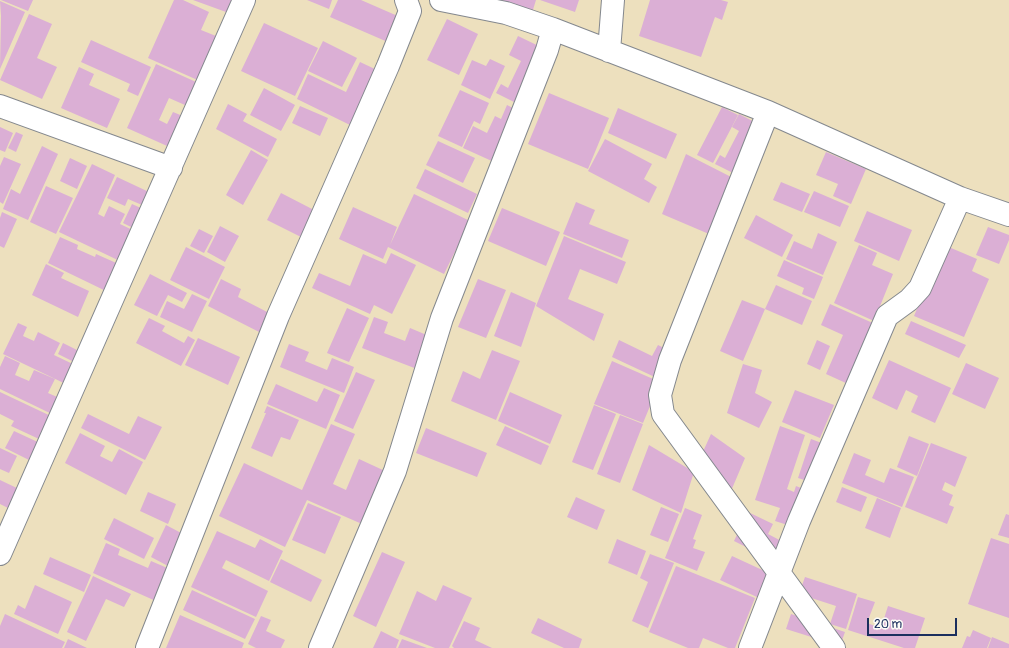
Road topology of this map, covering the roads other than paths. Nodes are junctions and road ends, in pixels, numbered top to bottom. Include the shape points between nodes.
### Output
1 (244, 0) edge
2 (406, 0) edge
3 (441, 0) edge
4 (612, 0) edge
5 (553, 29) junction
6 (609, 51) junction
7 (0, 106) edge
8 (768, 112) junction
9 (171, 168) junction
10 (960, 198) junction
11 (1009, 215) edge
12 (0, 554) edge
13 (779, 573) junction
14 (147, 648) edge
15 (320, 648) edge
16 (750, 648) edge
17 (834, 648) edge

1 - 9 street
2 - 14 street via 410,11 278,316
3 - 5 street via 506,13
4 - 6 street
5 - 6 street
5 - 15 street via 442,318 395,472
6 - 8 street
7 - 9 street
8 - 10 street
8 - 13 street via 670,360 660,395 663,414
9 - 12 street
10 - 11 street
10 - 13 street via 920,288 909,300 887,316
13 - 16 street
13 - 17 street

